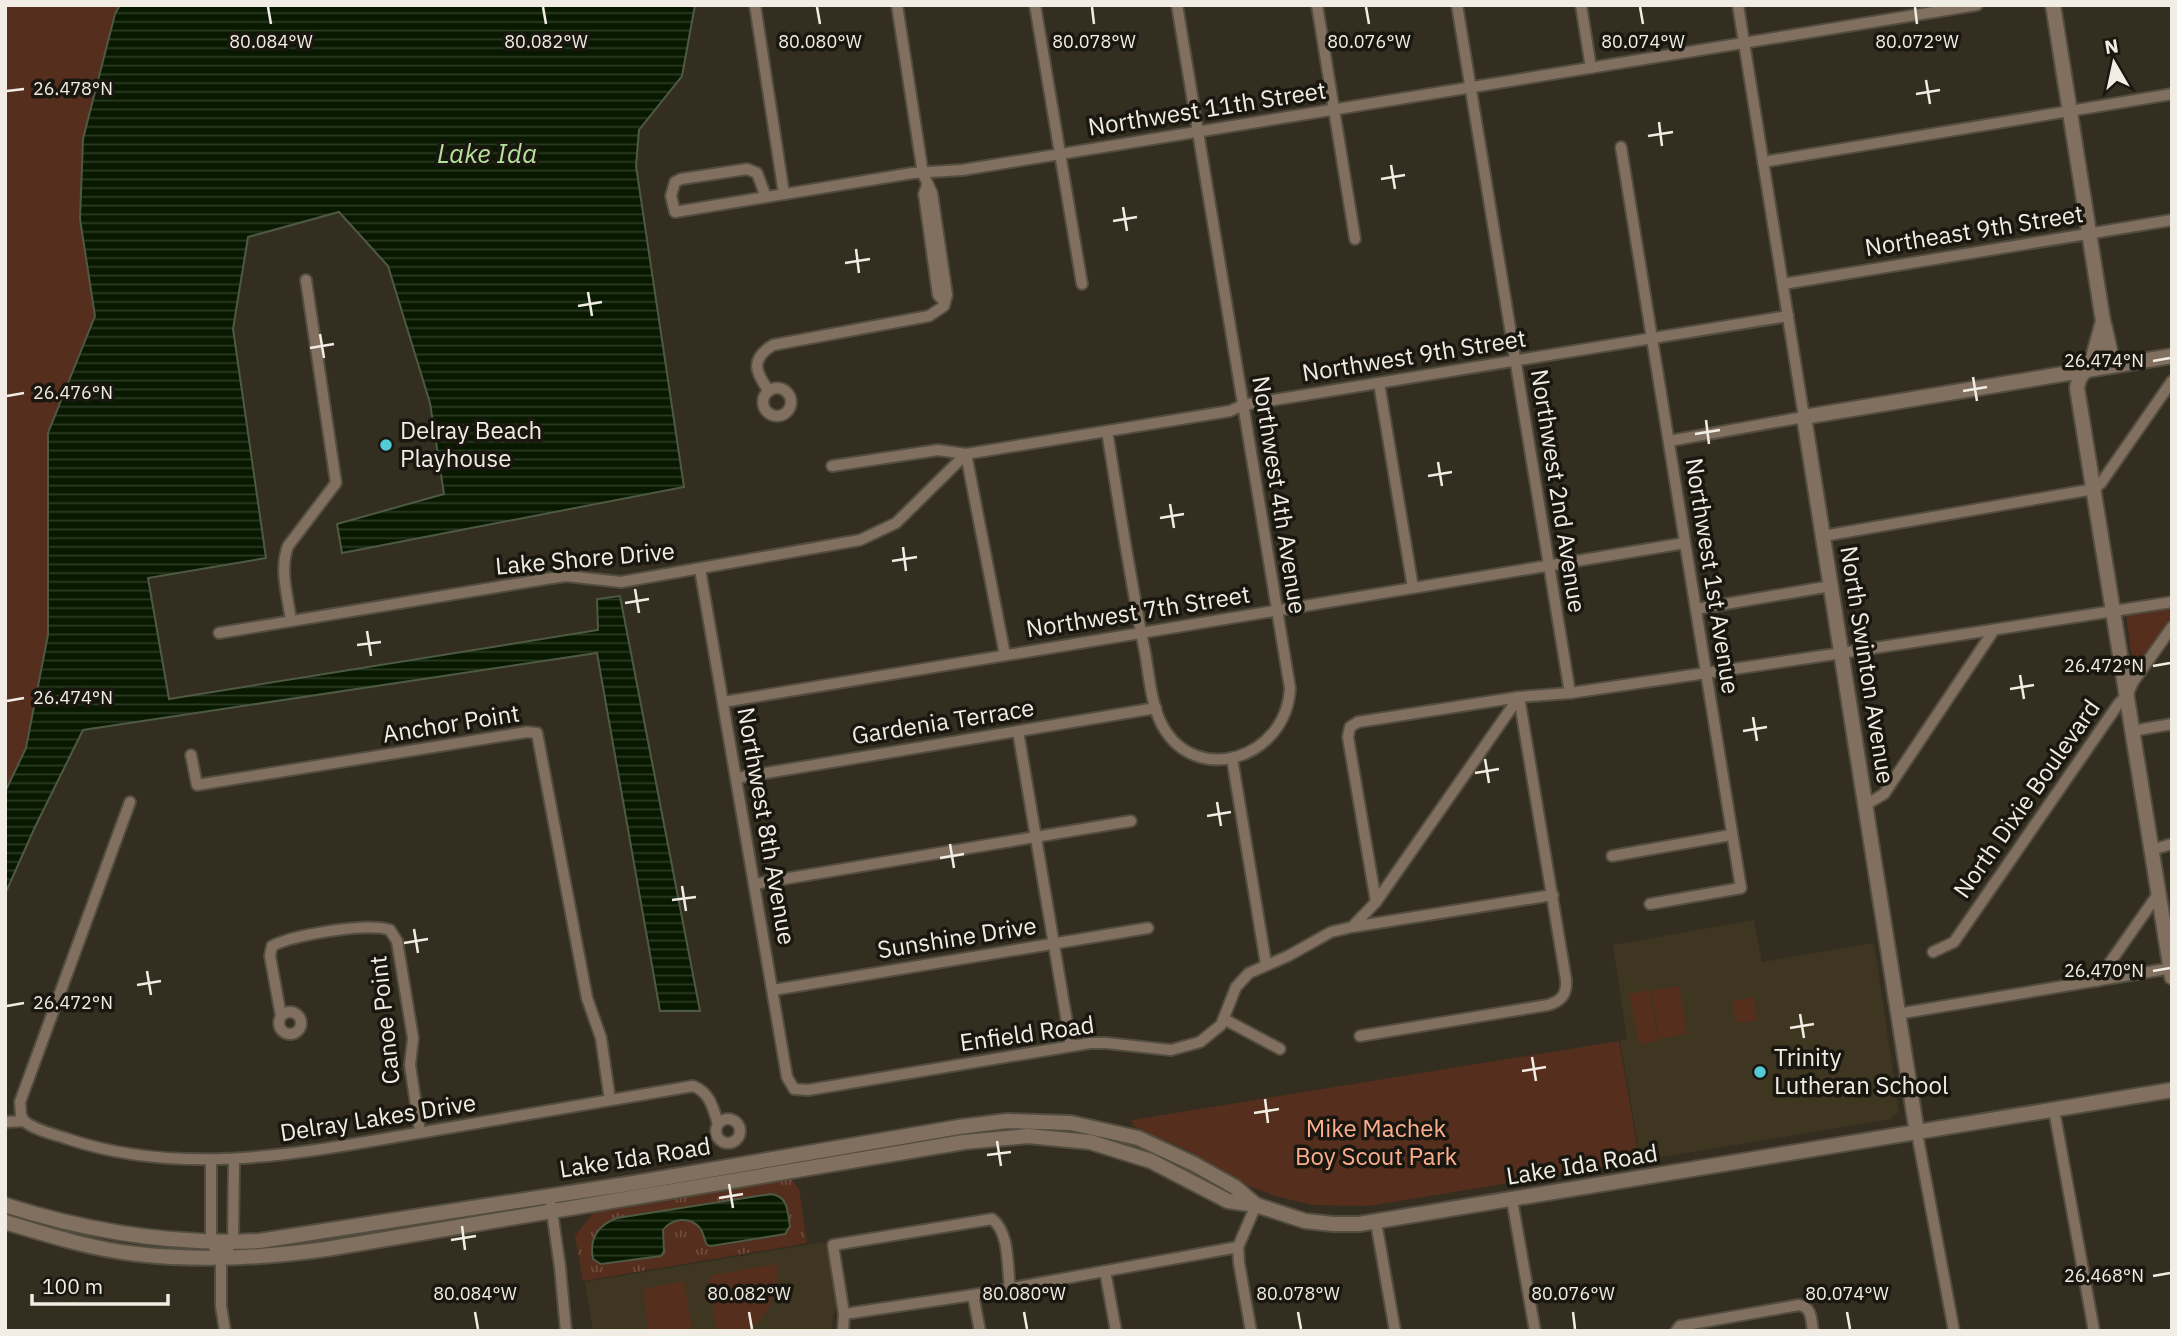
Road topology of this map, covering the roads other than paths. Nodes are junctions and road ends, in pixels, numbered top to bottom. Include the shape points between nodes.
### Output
1 (755, 5) edge
2 (897, 5) edge
3 (1035, 5) edge
4 (1177, 5) edge
5 (1317, 5) edge
6 (1457, 5) edge
7 (1581, 5) edge
8 (1738, 5) edge
9 (1977, 5) edge
10 (2053, 5) edge
11 (1744, 42) junction
12 (1591, 68) junction
13 (1471, 88) junction
14 (2172, 93) edge
15 (1334, 110) junction
16 (2070, 111) junction
17 (1199, 132) junction
18 (1621, 147) dead end
19 (1060, 154) junction
20 (1763, 162) junction
21 (925, 179) junction
22 (784, 194) junction
23 (766, 197) junction
24 (2172, 220) edge
25 (2090, 233) junction
26 (1355, 239) dead end
27 (306, 280) dead end
28 (1082, 284) dead end
29 (1783, 285) junction
30 (1788, 316) junction
31 (2103, 321) junction
32 (1652, 338) junction
33 (2172, 356) edge
34 (1515, 360) junction
35 (2120, 364) junction
36 (2088, 369) junction
37 (2172, 381) edge
38 (1379, 383) junction
39 (769, 391) dead end
40 (1243, 405) junction
41 (1804, 417) junction
42 (1107, 431) junction
43 (1668, 441) junction
44 (966, 454) junction
45 (832, 466) dead end
46 (2094, 489) junction
47 (1823, 536) junction
48 (1685, 543) junction
49 (1549, 565) junction
50 (700, 569) junction
51 (1831, 586) junction
52 (1413, 588) junction
53 (2172, 602) edge
54 (1696, 609) junction
55 (1277, 610) junction
56 (2113, 611) junction
57 (291, 621) junction
58 (2172, 627) edge
59 (1994, 630) junction
60 (219, 633) dead end
61 (1141, 633) junction
62 (1842, 653) junction
63 (1005, 655) junction
64 (1706, 671) junction
65 (1570, 693) junction
66 (1519, 696) junction
67 (2127, 696) junction
68 (723, 702) junction
69 (1156, 708) junction
70 (2172, 724) edge
71 (1018, 731) junction
72 (2133, 731) junction
73 (191, 755) dead end
74 (1232, 758) junction
75 (736, 778) junction
76 (130, 802) dead end
77 (1867, 804) junction
78 (1130, 821) dead end
79 (1731, 835) junction
80 (1035, 837) junction
81 (2172, 844) edge
82 (2151, 850) junction
83 (1612, 856) dead end
84 (754, 884) junction
85 (2158, 894) junction
86 (1553, 895) junction
87 (1376, 902) junction
88 (1650, 904) dead end
89 (1352, 927) junction
90 (1148, 928) dead end
91 (1053, 944) junction
92 (1933, 952) dead end
93 (1266, 964) junction
94 (2171, 971) edge
95 (2097, 981) junction
96 (773, 990) junction
97 (1897, 1014) junction
98 (281, 1016) dead end
99 (1224, 1019) junction
100 (1360, 1035) dead end
101 (1071, 1046) junction
102 (1280, 1049) dead end
103 (794, 1089) joint
104 (2172, 1090) edge
105 (610, 1100) junction
106 (2054, 1110) junction
107 (24, 1121) junction
108 (5, 1122) edge
109 (718, 1124) dead end
110 (978, 1124) junction
111 (420, 1132) junction
112 (1917, 1132) junction
113 (980, 1140) junction
114 (824, 1149) junction
115 (211, 1160) junction
116 (234, 1160) junction
117 (804, 1169) junction
118 (550, 1196) junction
119 (1512, 1200) junction
120 (5, 1205) edge
121 (1256, 1205) junction
122 (552, 1211) junction
123 (5, 1222) edge
124 (1376, 1222) junction
125 (211, 1242) junction
126 (233, 1242) junction
127 (1238, 1247) junction
128 (221, 1258) junction
129 (1105, 1271) junction
130 (1010, 1288) junction
131 (973, 1295) junction
132 (844, 1314) junction
133 (1676, 1330) edge
134 (225, 1331) edge
135 (566, 1331) edge
136 (844, 1331) edge
137 (979, 1331) edge
138 (1116, 1331) edge
139 (1251, 1331) edge
140 (1395, 1331) edge
141 (1535, 1331) edge
142 (1813, 1331) edge
143 (1954, 1331) edge
144 (2094, 1331) edge

1 - 22 street
2 - 21 street
3 - 19 street
4 - 17 street, Northwest 4th Avenue
5 - 15 street
6 - 13 street, Northwest 2nd Avenue
7 - 12 street
8 - 11 street, North Swinton Avenue
9 - 11 street, Northwest 11th Street
10 - 16 street
11 - 12 street, Northwest 11th Street
11 - 20 street, North Swinton Avenue
12 - 13 street, Northwest 11th Street
13 - 15 street, Northwest 11th Street
13 - 34 street, Northwest 2nd Avenue
14 - 16 street
15 - 17 street, Northwest 11th Street
15 - 26 street
16 - 20 street
16 - 25 street
17 - 19 street, Northwest 11th Street
17 - 40 street, Northwest 4th Avenue
18 - 32 street, Northwest 1st Avenue
19 - 21 street, Northwest 11th Street
19 - 28 street
20 - 29 street, North Swinton Avenue
21 - 22 street, Northwest 11th Street via 913,173
21 - 39 street via 934,205 947,295 944,306 929,316 773,345 757,361 758,376
22 - 23 street, Northwest 11th Street
23 - 23 street, Northwest 11th Street via 757,173 747,169 688,178 671,189 675,212
24 - 25 street, Northeast 9th Street
25 - 29 street, Northeast 9th Street
25 - 31 street
27 - 57 street via 336,483 285,553
29 - 30 street, North Swinton Avenue
30 - 32 street, Northwest 9th Street
30 - 41 street, North Swinton Avenue
31 - 35 street via 2111,355
31 - 36 street
32 - 34 street, Northwest 9th Street
32 - 43 street, Northwest 1st Avenue
33 - 35 street
34 - 38 street, Northwest 9th Street
34 - 49 street, Northwest 2nd Avenue
35 - 36 street
36 - 41 street
36 - 46 street via 2077,388
37 - 46 street
38 - 40 street, Northwest 9th Street
38 - 52 street
40 - 42 street, Northwest 9th Street
40 - 55 street, Northwest 4th Avenue
41 - 43 street
41 - 47 street, North Swinton Avenue
42 - 44 street, Northwest 9th Street
42 - 61 street
43 - 48 street, Northwest 1st Avenue
44 - 45 street, Northwest 9th Street via 938,450
44 - 50 street, Lake Shore Drive via 896,523 867,538
44 - 63 street
46 - 47 street
46 - 56 street
47 - 51 street, North Swinton Avenue
48 - 49 street, Northwest 7th Street
48 - 54 street, Northwest 1st Avenue
49 - 52 street, Northwest 7th Street
49 - 65 street, Northwest 2nd Avenue
50 - 57 street, Lake Shore Drive via 621,582 552,578
50 - 68 street, Northwest 8th Avenue
51 - 54 street
51 - 62 street, North Swinton Avenue
52 - 55 street, Northwest 7th Street
53 - 56 street
54 - 64 street, Northwest 1st Avenue
55 - 61 street, Northwest 7th Street
55 - 74 street, Northwest 4th Avenue via 1290,688 1287,710 1268,740 1252,752
56 - 59 street
56 - 67 street
57 - 60 street, Lake Shore Drive
58 - 67 street, North Dixie Boulevard
59 - 62 street
59 - 77 street via 1884,794
61 - 63 street, Northwest 7th Street
61 - 69 street
62 - 64 street
62 - 77 street, North Swinton Avenue
63 - 68 street, Northwest 7th Street
64 - 65 street
64 - 79 street, Northwest 1st Avenue
65 - 66 street
66 - 86 street
66 - 87 street, Enfield Road
66 - 87 street via 1350,727
67 - 72 street
67 - 92 street, North Dixie Boulevard via 1954,942
68 - 75 street, Northwest 8th Avenue
69 - 71 street, Gardenia Terrace
69 - 74 street via 1163,726 1182,748 1210,759
70 - 72 street
71 - 75 street, Gardenia Terrace
71 - 80 street
72 - 82 street
73 - 105 street, Anchor Point via 197,785 537,733
74 - 93 street
75 - 84 street, Northwest 8th Avenue
76 - 107 street via 20,1102
77 - 97 street, North Swinton Avenue
78 - 80 street
79 - 83 street
79 - 88 street, Northwest 1st Avenue via 1741,888
80 - 84 street
80 - 91 street
81 - 82 street
82 - 85 street
84 - 96 street, Northwest 8th Avenue
85 - 94 street
85 - 95 street
86 - 89 street
86 - 100 street via 1566,980 1564,996 1558,1002
87 - 89 street, Enfield Road
89 - 93 street, Enfield Road via 1331,932
90 - 91 street, Sunshine Drive
91 - 96 street, Sunshine Drive
91 - 101 street
93 - 99 street, Enfield Road via 1240,982
94 - 95 street
95 - 97 street
96 - 103 street, Northwest 8th Avenue via 787,1077
97 - 112 street, North Swinton Avenue
98 - 111 street, Canoe Point via 272,946 331,932 379,926 390,930 397,941 414,1038 410,1065
99 - 101 street, Enfield Road via 1206,1039 1187,1047
99 - 102 street
101 - 103 street, Enfield Road
104 - 106 street, Lake Ida Road
105 - 109 street, Delray Lakes Drive via 693,1086 709,1098
105 - 111 street, Delray Lakes Drive
106 - 112 street, Lake Ida Road
106 - 144 street
107 - 108 street
107 - 115 street, Delray Lakes Drive via 114,1152
110 - 113 street
110 - 114 street, Lake Ida Road
110 - 121 street, Lake Ida Road via 1049,1121 1138,1138 1235,1187
111 - 116 street, Delray Lakes Drive
112 - 119 street, Lake Ida Road
112 - 143 street, North Swinton Avenue
113 - 117 street, Lake Ida Road
113 - 121 street, Lake Ida Road via 1049,1137 1112,1147 1169,1168 1228,1201
114 - 117 street
114 - 118 street, Lake Ida Road
115 - 116 street, Delray Lakes Drive
115 - 125 street
116 - 126 street
117 - 122 street, Lake Ida Road
118 - 122 street
118 - 126 street, Lake Ida Road via 293,1237
119 - 124 street, Lake Ida Road
119 - 141 street
120 - 125 street, Lake Ida Road via 95,1230
121 - 124 street, Lake Ida Road via 1318,1223
121 - 127 street
122 - 128 street, Lake Ida Road via 304,1252
122 - 135 street
123 - 128 street, Lake Ida Road via 123,1252
124 - 140 street
125 - 126 street, Lake Ida Road
125 - 128 street
126 - 128 street
127 - 129 street
127 - 139 street
128 - 134 street
129 - 130 street
129 - 138 street
130 - 131 street
130 - 132 street via 1003,1233 992,1219 833,1245
131 - 132 street
131 - 137 street
132 - 136 street
133 - 142 street via 1680,1325 1798,1305 1810,1311

